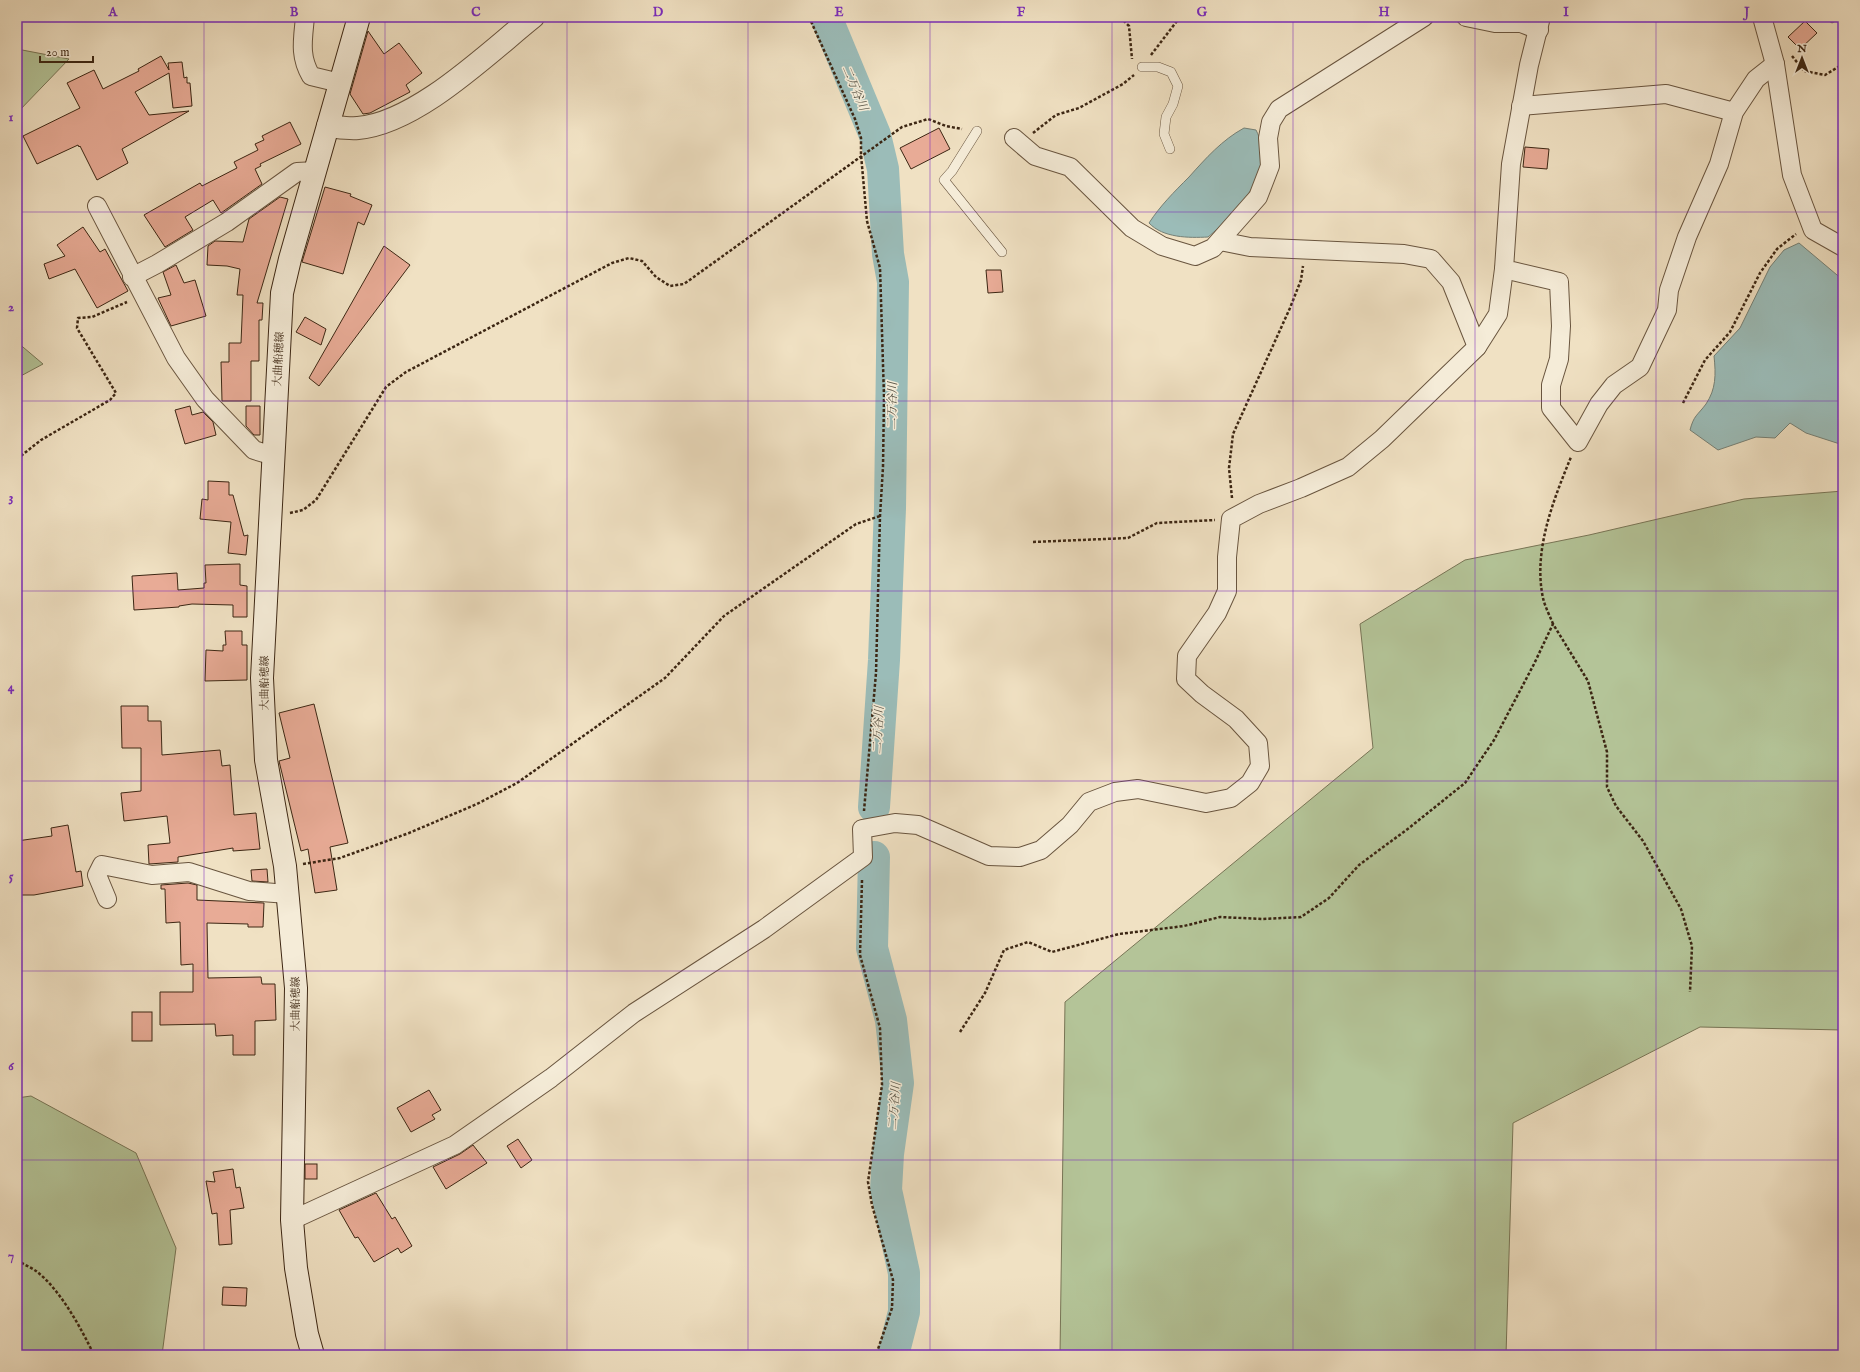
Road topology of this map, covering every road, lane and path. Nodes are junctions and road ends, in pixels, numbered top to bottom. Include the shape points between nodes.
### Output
1 (305, 17) edge
2 (359, 17) edge
3 (533, 17) edge
4 (809, 17) edge
5 (1120, 17) edge
6 (1180, 17) edge
7 (1424, 17) edge
8 (1466, 17) edge
9 (1762, 17) edge
10 (1540, 23) edge
11 (1767, 36) junction
12 (1132, 61) dead end
13 (1775, 64) junction
14 (1843, 64) edge
15 (1142, 67) junction
16 (1132, 68) dead end
17 (1133, 76) junction
18 (340, 83) junction
19 (1521, 106) junction
20 (1734, 112) junction
21 (328, 126) junction
22 (977, 131) joint
23 (1014, 138) joint
24 (1170, 149) dead end
25 (861, 155) junction
26 (316, 171) junction
27 (97, 206) dead end
28 (1810, 223) junction
29 (1220, 241) junction
30 (1843, 248) edge
31 (1303, 249) junction
32 (1002, 252) dead end
33 (1504, 269) junction
34 (132, 277) junction
35 (142, 295) junction
36 (1478, 347) junction
37 (1683, 403) dead end
38 (1578, 442) junction
39 (274, 456) junction
40 (17, 458) edge
41 (271, 514) junction
42 (880, 516) junction
43 (1231, 519) junction
44 (1033, 542) dead end
45 (1553, 624) junction
46 (862, 829) junction
47 (863, 857) junction
48 (285, 866) junction
49 (288, 894) junction
50 (107, 899) dead end
51 (1690, 992) dead end
52 (960, 1032) dead end
53 (292, 1220) junction
54 (17, 1260) edge
55 (94, 1355) edge
56 (313, 1355) edge
57 (876, 1355) edge

1 - 18 street via 302,47 304,65 311,76
2 - 18 main road, 大曲船穂線
3 - 21 main road via 453,83 397,119 358,129
4 - 25 path via 855,119 861,138
5 - 12 path via 1129,26
6 - 15 path
7 - 29 street via 1279,109 1271,122 1268,138 1270,166 1258,197
8 - 10 street via 1495,23
9 - 11 street
10 - 19 street
11 - 13 street
11 - 14 path via 1787,50 1804,71 1825,76
13 - 20 street via 1756,79
13 - 28 street via 1792,175
15 - 17 path
15 - 24 lane via 1158,67 1171,72 1178,86 1166,117 1164,134
16 - 17 path
17 - 23 path via 1079,108 1056,115 1031,135
18 - 21 main road, 大曲船穂線
19 - 20 street via 1666,94
19 - 33 street via 1511,164
20 - 38 street via 1719,164 1687,237 1669,290 1667,310 1655,337 1640,367 1614,385 1599,404
21 - 26 main road, 大曲船穂線
22 - 25 path via 946,126 928,119 902,127
22 - 32 lane via 944,180
23 - 29 street via 1035,156 1070,167 1132,228 1162,246 1195,256 1213,248
25 - 41 path via 684,284 670,286 656,277 642,261 629,258 612,263 406,372 386,387 316,500 304,510
25 - 42 path via 867,221 880,268 884,397
26 - 34 street via 297,172 227,222
26 - 39 main road, 大曲船穂線 via 282,293
27 - 34 street
28 - 30 street via 1813,230
28 - 37 path via 1777,248 1760,273 1730,332 1705,360
29 - 31 street via 1250,247
31 - 36 street via 1404,254 1431,259 1451,282
31 - 43 path via 1301,280 1233,434 1229,468 1233,502
33 - 36 street via 1498,314
33 - 38 street via 1559,282 1559,359 1551,385 1551,408
34 - 35 street
35 - 39 street via 176,358 205,399 254,450
35 - 40 path via 92,317 78,318 77,328 116,393 110,400 41,440
36 - 43 street via 1382,439 1348,467 1259,504
38 - 45 path via 1545,530 1541,563 1543,598
39 - 41 main road, 大曲船穂線
41 - 48 main road, 大曲船穂線 via 262,685 266,760
42 - 46 path via 876,673
42 - 48 path via 856,524 724,616 665,678 517,783 477,804 409,833 340,858
43 - 44 path via 1157,523 1128,538
43 - 46 street via 1227,591 1217,613 1187,656 1186,679 1236,719 1258,744 1260,766 1250,784 1231,798 1206,803 1138,789 1115,792 1089,802 1070,825 1041,850 1020,857 989,856 918,825 895,823
45 - 51 path via 1588,681 1607,752 1607,787 1616,806 1643,841 1681,909 1692,946
45 - 52 path via 1494,740 1465,783 1359,865 1329,898 1301,917 1220,917 1184,926 1119,934 1052,952 1028,942 1004,950 985,993
46 - 47 street
47 - 53 street via 764,929 634,1013 551,1078 456,1145
47 - 57 path via 860,955 880,1028 882,1085 868,1182 893,1280 892,1308
48 - 49 main road, 大曲船穂線
49 - 50 street via 249,891 189,872 152,875 102,865 97,875
49 - 53 main road, 大曲船穂線 via 296,988
53 - 56 main road, 大曲船穂線 via 296,1268
54 - 55 path via 36,1271 56,1291

